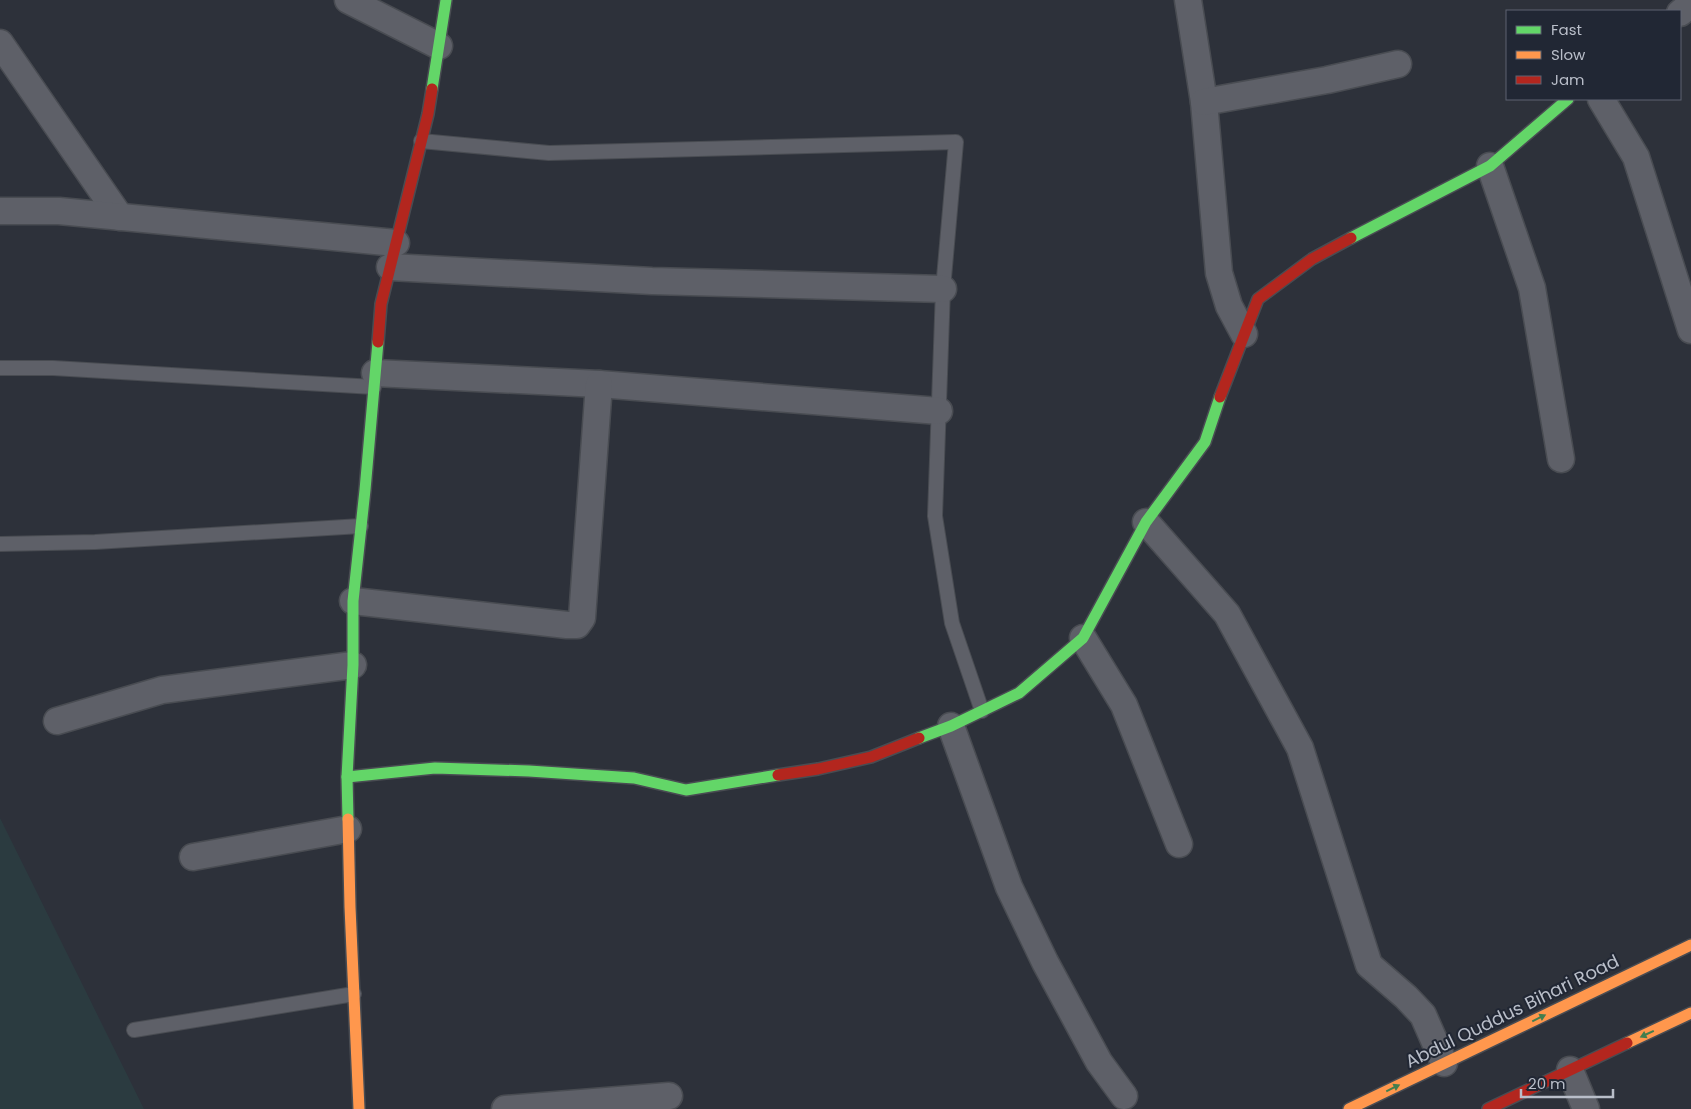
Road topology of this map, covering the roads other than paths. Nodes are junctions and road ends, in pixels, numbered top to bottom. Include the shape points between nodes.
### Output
1 (348, 0) edge
2 (446, 0) edge
3 (1188, 0) edge
4 (1691, 4) edge
5 (1681, 12) edge
6 (0, 43) edge
7 (439, 46) junction
8 (1398, 64) dead end
9 (1567, 100) edge
10 (1602, 100) edge
11 (1204, 102) junction
12 (422, 140) junction
13 (1490, 166) junction
14 (0, 211) edge
15 (120, 217) junction
16 (393, 255) junction
17 (943, 289) junction
18 (1691, 330) edge
19 (1244, 334) junction
20 (0, 368) edge
21 (374, 380) junction
22 (599, 384) junction
23 (939, 411) junction
24 (1561, 459) dead end
25 (1146, 522) junction
26 (361, 526) junction
27 (0, 544) edge
28 (353, 601) junction
29 (1083, 638) junction
30 (353, 665) junction
31 (982, 711) junction
32 (57, 721) dead end
33 (951, 726) junction
34 (347, 778) junction
35 (348, 829) junction
36 (1179, 844) dead end
37 (193, 857) dead end
38 (1691, 945) edge
39 (354, 994) junction
40 (1691, 1013) edge
41 (134, 1030) dead end
42 (1444, 1063) junction
43 (1570, 1070) junction
44 (669, 1096) dead end
45 (1124, 1096) dead end
46 (359, 1109) edge
47 (505, 1109) edge
48 (1349, 1109) edge
49 (1488, 1109) edge
50 (1586, 1109) edge

1 - 7 street
2 - 7 street
3 - 11 street
4 - 5 street
6 - 15 street
7 - 12 street
8 - 11 street
9 - 13 street
10 - 18 street via 1636,157
11 - 19 street via 1219,273 1229,306
12 - 16 street
12 - 17 lane via 549,153 956,142
13 - 19 street via 1312,259 1258,299
13 - 24 street via 1532,288
14 - 15 street via 59,211
15 - 16 street
16 - 17 street via 652,281
16 - 21 street via 381,304
17 - 23 lane
19 - 25 street via 1205,442
20 - 21 lane
21 - 22 street
21 - 26 street
22 - 23 street
22 - 28 street via 582,618 577,625
23 - 31 lane via 935,516 952,623
25 - 29 street
25 - 42 street via 1232,622 1300,748 1369,965 1423,1016
26 - 27 lane via 95,542
26 - 28 street
28 - 30 street
29 - 31 street via 1019,693
29 - 36 street via 1124,705
30 - 32 street via 162,690
30 - 34 street
31 - 33 street
33 - 34 street via 871,757 686,790 634,778 520,771 434,768
33 - 45 street via 1013,896 1099,1062
34 - 35 street
35 - 37 street
35 - 39 street
42 -> 38 street, Abdul Quddus Bihari Road
39 - 41 lane
39 - 46 street
40 -> 43 street
48 -> 42 street, Abdul Quddus Bihari Road
43 - 49 street
43 - 50 street
44 - 47 street

